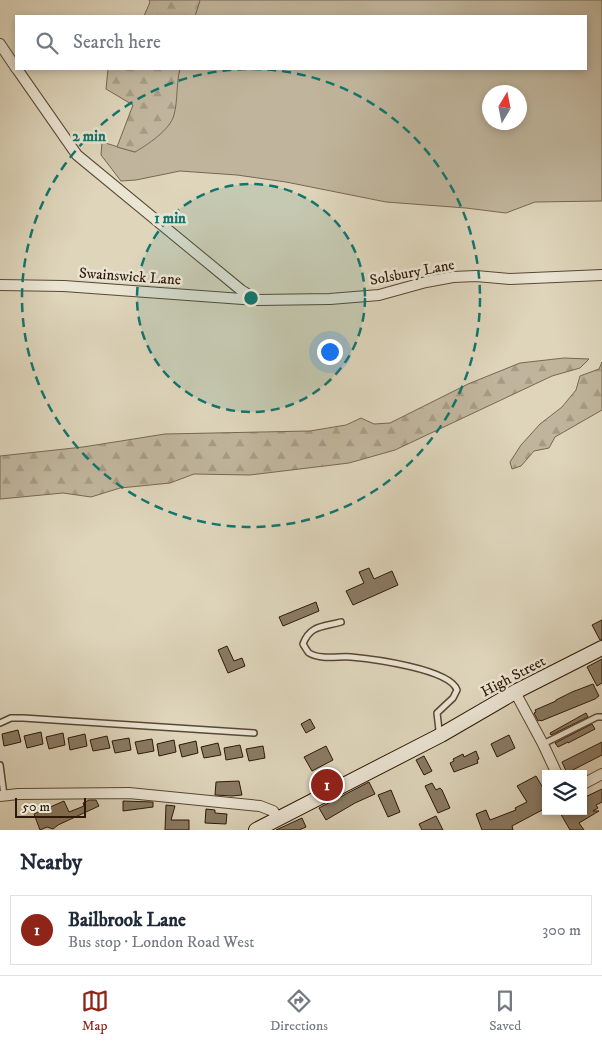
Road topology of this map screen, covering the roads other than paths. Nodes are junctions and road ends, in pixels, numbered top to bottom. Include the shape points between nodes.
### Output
1 (0, 44) edge
2 (15, 66) edge
3 (17, 70) edge
4 (602, 276) edge
5 (0, 285) edge
6 (258, 300) junction
7 (341, 622) dead end
8 (602, 648) edge
9 (515, 692) junction
10 (602, 717) edge
11 (0, 723) edge
12 (254, 733) dead end
13 (437, 737) junction
14 (543, 744) junction
15 (0, 765) edge
16 (555, 770) edge
17 (602, 774) edge
18 (587, 782) edge
19 (2, 796) edge
20 (278, 819) junction
21 (256, 830) edge

1 - 2 street
3 - 6 street via 76,155 241,290
4 - 6 street, Solsbury Lane via 453,277 379,295
5 - 6 street, Swainswick Lane via 64,286
7 - 13 lane via 311,630 303,644 308,653 425,669 456,686 453,698 437,713
8 - 9 street, High Street
9 - 13 street, High Street
9 - 14 street
10 - 14 lane
11 - 12 lane via 11,718 23,718
13 - 20 street, High Street
14 - 16 street
15 - 19 lane
17 - 18 street
19 - 20 street via 129,793 260,806 273,811
20 - 21 street, High Street

